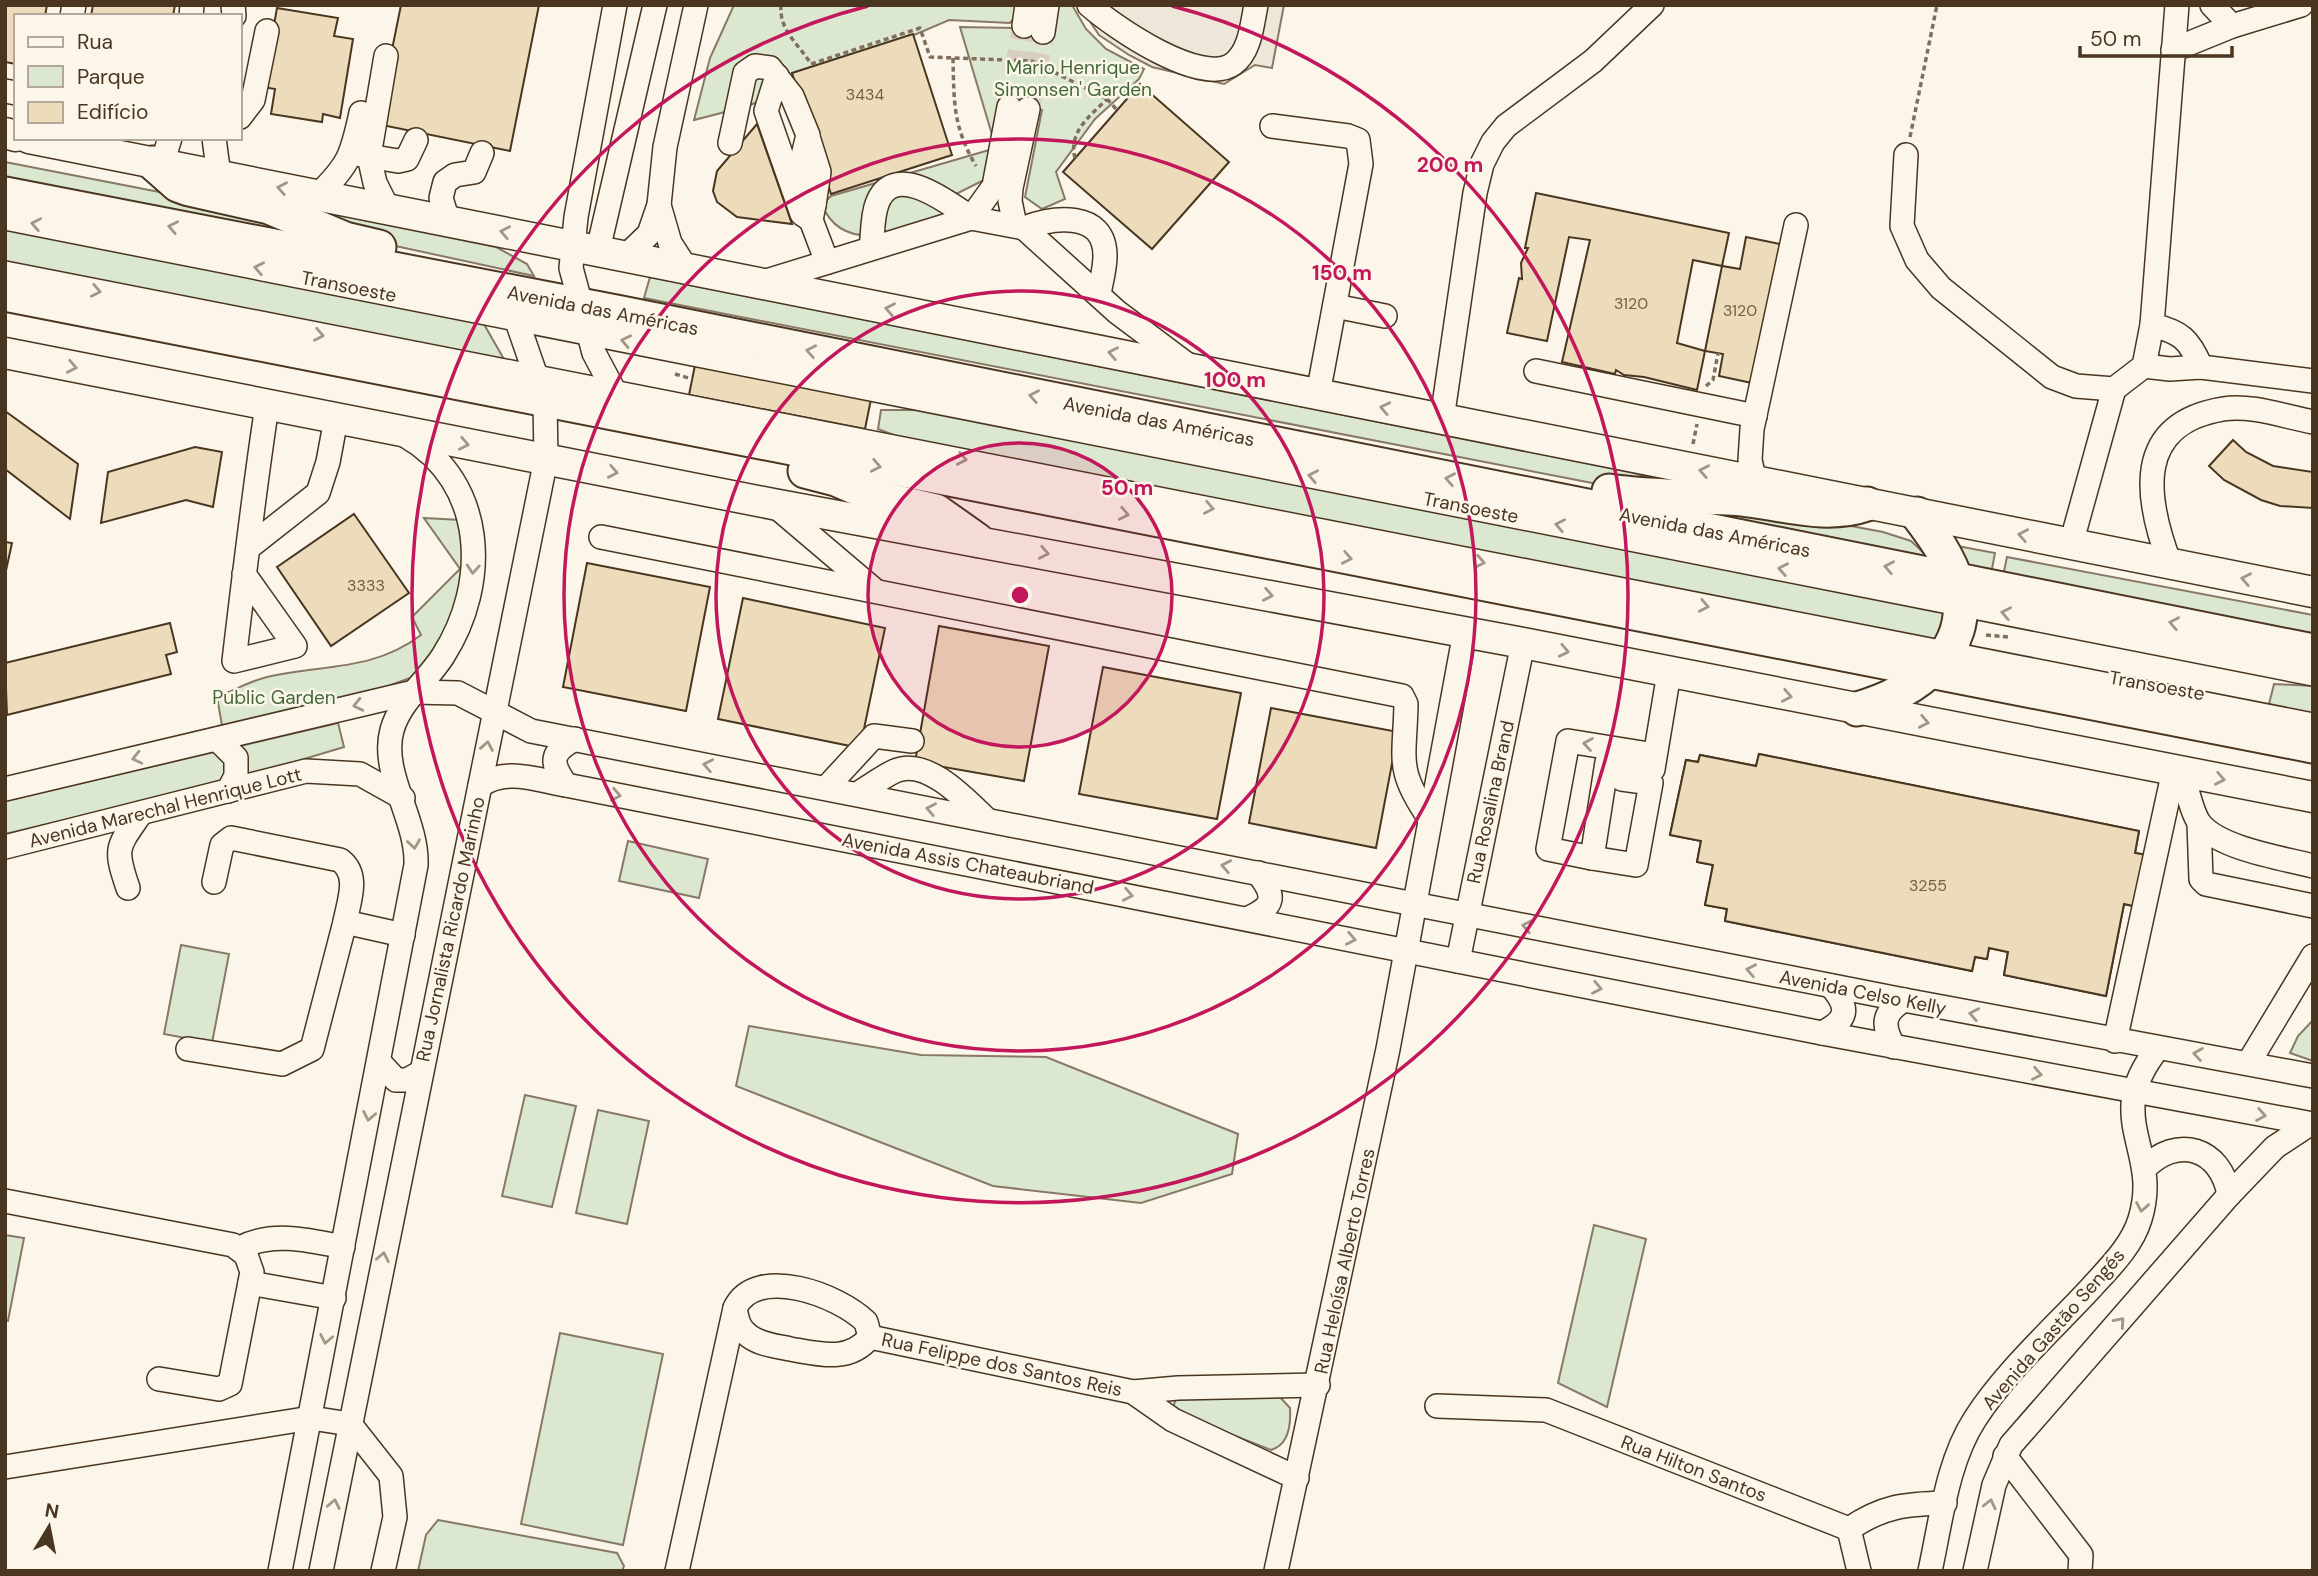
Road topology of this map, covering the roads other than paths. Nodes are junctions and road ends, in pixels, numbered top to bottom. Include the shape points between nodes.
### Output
1 (615, 5) edge
2 (655, 5) edge
3 (696, 5) edge
4 (707, 5) edge
5 (1047, 5) edge
6 (1088, 5) edge
7 (1256, 5) edge
8 (1653, 5) edge
9 (2176, 5) edge
10 (2212, 5) edge
11 (2301, 5) edge
12 (1031, 21) tunnel mouth
13 (2232, 26) junction
14 (267, 31) dead end
15 (2173, 50) junction
16 (379, 54) dead end
17 (777, 76) junction
18 (796, 108) junction
19 (242, 114) edge
20 (1272, 126) dead end
21 (49, 140) edge
22 (214, 140) edge
23 (416, 140) dead end
24 (730, 143) dead end
25 (118, 147) edge
26 (590, 149) junction
27 (619, 152) junction
28 (482, 153) dead end
29 (162, 155) edge
30 (361, 155) junction
31 (1906, 155) road end
32 (782, 161) junction
33 (219, 176) junction
34 (664, 179) junction
35 (5, 194) edge
36 (318, 195) junction
37 (659, 205) junction
38 (388, 209) junction
39 (812, 213) junction
40 (5, 218) edge
41 (971, 218) junction
42 (448, 221) junction
43 (1796, 225) dead end
44 (1020, 227) junction
45 (870, 248) junction
46 (599, 250) junction
47 (827, 262) junction
48 (686, 268) junction
49 (5, 273) edge
50 (760, 283) junction
51 (5, 294) edge
52 (1100, 294) junction
53 (501, 299) junction
54 (46, 302) junction
55 (1335, 306) junction
56 (5, 313) edge
57 (1385, 316) dead end
58 (583, 319) junction
59 (2152, 325) junction
60 (5, 353) edge
61 (2144, 366) junction
62 (2201, 367) junction
63 (1191, 368) junction
64 (1536, 371) dead end
65 (2313, 381) edge
66 (2114, 389) junction
67 (542, 390) junction
68 (1318, 394) junction
69 (622, 405) junction
70 (267, 406) junction
71 (1755, 416) junction
72 (336, 419) junction
73 (1442, 419) junction
74 (2313, 422) edge
75 (397, 431) junction
76 (762, 444) junction
77 (546, 459) junction
78 (1755, 482) junction
79 (1505, 490) junction
80 (773, 504) junction
81 (1867, 504) junction
82 (1917, 513) junction
83 (601, 537) dead end
84 (977, 540) junction
85 (2071, 544) junction
86 (248, 548) junction
87 (2170, 564) junction
88 (244, 575) dead end
89 (874, 589) junction
90 (1958, 592) junction
91 (2313, 592) edge
92 (1465, 632) junction
93 (1523, 643) junction
94 (2313, 651) edge
95 (1939, 663) junction
96 (1670, 673) junction
97 (2313, 674) edge
98 (414, 692) junction
99 (1857, 709) junction
100 (492, 712) junction
101 (2313, 724) edge
102 (217, 739) junction
103 (575, 739) junction
104 (2313, 746) edge
105 (913, 747) dead end
106 (1655, 755) junction
107 (2178, 771) junction
108 (1605, 776) junction
109 (566, 785) junction
110 (480, 786) junction
111 (826, 788) junction
112 (5, 789) edge
113 (228, 791) junction
114 (857, 794) junction
115 (2313, 797) edge
116 (403, 798) junction
117 (141, 813) junction
118 (1430, 819) junction
119 (987, 820) junction
120 (2199, 823) junction
121 (5, 848) edge
122 (1592, 858) junction
123 (2313, 866) edge
124 (1258, 873) junction
125 (214, 882) dead end
126 (128, 888) dead end
127 (1414, 903) junction
128 (2313, 906) edge
129 (1467, 914) junction
130 (1249, 918) junction
131 (345, 922) junction
132 (403, 935) junction
133 (1406, 950) junction
134 (2313, 956) edge
135 (1458, 961) junction
136 (1831, 986) junction
137 (1904, 1000) junction
138 (1822, 1033) junction
139 (2116, 1041) junction
140 (1894, 1047) junction
141 (2158, 1048) junction
142 (188, 1049) dead end
143 (2249, 1062) junction
144 (380, 1063) junction
145 (420, 1073) junction
146 (2313, 1076) edge
147 (2133, 1091) junction
148 (2311, 1124) edge
149 (2144, 1169) junction
150 (2230, 1195) junction
151 (5, 1201) edge
152 (344, 1247) junction
153 (240, 1248) junction
154 (250, 1283) junction
155 (334, 1298) junction
156 (734, 1308) junction
157 (870, 1337) junction
158 (159, 1379) dead end
159 (1318, 1385) junction
160 (1133, 1392) junction
161 (1437, 1406) dead end
162 (311, 1418) junction
163 (351, 1424) junction
164 (2005, 1456) junction
165 (5, 1467) edge
166 (1297, 1478) junction
167 (1945, 1503) junction
168 (1849, 1529) junction
169 (279, 1571) edge
170 (321, 1571) edge
171 (383, 1571) edge
172 (677, 1571) edge
173 (1276, 1571) edge
174 (1859, 1571) edge
175 (1930, 1571) edge
176 (1975, 1571) edge
177 (2080, 1571) edge

1 - 26 street
2 - 27 street
3 - 34 street via 665,146
4 - 34 street via 676,149
5 - 12 street
6 - 7 street via 1173,58 1211,71 1235,63 1248,43
8 - 73 street via 1592,61 1506,126 1493,142 1475,193
9 - 15 street
10 - 13 street
11 - 13 street
13 - 15 street
14 - 19 street via 253,100
15 - 59 street
16 - 30 street
17 - 18 street
17 - 24 street via 762,65 745,73
17 - 32 street via 766,106
18 - 32 street
18 - 39 street via 808,135 800,168
20 - 55 street via 1358,140 1362,164
21 - 25 main road
22 - 33 street
23 - 30 street via 407,159
25 - 29 main road
26 - 27 street via 610,156
26 - 46 street
27 - 46 street
28 - 42 street via 474,172 444,182 441,198
29 - 33 main road
29 - 53 highway via 178,185 269,207 345,239 439,261
30 - 36 street
30 - 38 street
31 - 66 street via 1902,226 1917,260 1941,288 2052,377 2076,386
32 - 39 street via 802,214
36 -> 33 main road
34 - 37 street
53 -> 35 highway, Avenida das Américas
36 - 38 main road
37 - 46 street via 649,234
37 - 48 street via 665,232
38 - 42 main road
39 - 47 street
53 -> 40 street, Transoeste
41 - 44 street
41 - 44 street via 994,186 1018,108 1010,201
41 - 45 street
41 - 45 street via 928,189 893,187 877,204
46 -> 42 main road
43 - 71 street
44 - 52 street
44 - 52 street via 1064,218 1096,231 1105,256
45 - 47 street
46 - 48 main road
46 - 58 street via 573,280
47 - 50 street
48 - 50 main road
49 -> 67 street
63 -> 50 main road
51 - 54 highway
52 - 63 street
53 - 58 highway, Avenida das Américas
53 - 67 street, Rua Jornalista Ricardo Marinho
54 - 56 highway
54 - 67 highway
55 - 57 street
55 - 68 street
58 - 69 street via 594,354
79 -> 58 highway, Avenida das Américas
90 -> 58 street, Transoeste via 869,388 850,390 716,365
59 - 61 street
59 - 62 street via 2176,331 2188,342
60 -> 70 main road
61 - 62 street
61 - 66 street
62 - 65 street
63 - 68 main road
64 - 71 street
66 - 85 street
67 - 69 highway
67 - 77 street, Rua Jornalista Ricardo Marinho
73 -> 68 main road
69 - 76 highway
69 -> 95 street, Transoeste via 688,407 702,402 856,431 871,441
70 - 72 main road
70 - 86 street
71 - 78 street via 1750,460
72 - 75 main road
72 - 86 street via 318,493
78 -> 73 main road
74 - 87 street via 2225,409 2190,419 2163,441 2152,465 2150,490 2156,528
75 -> 77 main road
75 -> 98 street via 426,448 444,467 468,513 474,554 473,580 462,619 443,656
76 - 84 highway via 803,470 880,498 946,515
76 -> 95 highway
77 -> 80 main road
77 - 100 street, Rua Jornalista Ricardo Marinho
78 - 81 main road
79 - 81 highway via 1527,484 1571,485 1635,495 1728,498 1834,511
90 -> 79 highway, Avenida das Américas
80 - 84 main road
80 - 89 street
81 - 82 main road
85 -> 82 main road
82 - 90 highway via 1939,544
83 - 89 street
84 -> 92 main road
85 - 87 main road
86 - 88 street
91 -> 87 main road
89 - 118 street via 1402,696 1406,704 1404,768 1410,790
94 -> 90 highway, Avenida das Américas
90 - 95 highway via 1957,631
97 -> 90 street, Transoeste via 2254,662 2236,666 2108,642 2073,626
92 - 93 main road
92 - 118 street
93 -> 96 main road
93 - 129 street, Rua Rosalina Brand
95 - 99 highway via 1901,693
95 - 101 street, Transoeste via 2057,675 2078,671 2227,697 2254,713
95 - 104 highway
96 -> 99 main road
96 - 106 street
98 - 100 street via 458,693
98 -> 102 street
98 - 116 street via 392,731 392,770
99 -> 107 main road
100 - 103 street via 531,731
110 -> 100 street, Rua Jornalista Ricardo Marinho
102 -> 112 street
102 - 113 street via 236,758 236,776
103 - 109 street via 560,747 554,759 555,770
111 -> 103 street
105 - 111 street via 877,735
106 - 108 street via 1653,769 1607,762
106 -> 122 street via 1568,741 1548,849
107 -> 115 main road
107 - 120 street
107 - 139 street
108 - 122 street
108 - 122 street via 1651,783 1636,865
109 - 110 street, Avenida Assis Chateaubriand via 507,774
109 -> 130 street, Avenida Assis Chateaubriand
110 - 145 street, Rua Jornalista Ricardo Marinho
111 - 114 street
113 - 116 street, Avenida Marechal Henrique Lott via 306,771 335,771 360,774
113 - 117 street, Avenida Marechal Henrique Lott
119 -> 114 street
114 - 119 street via 906,769 940,778
116 -> 132 street via 416,845
117 - 121 street, Avenida Marechal Henrique Lott
117 - 126 street via 117,854
118 - 127 street
124 -> 119 street
120 - 123 street via 2237,846
120 - 128 street via 2201,879 2206,884
124 - 127 street
124 - 130 street via 1270,888 1271,901 1264,912
125 - 131 street via 222,845 231,838 341,860 353,876
127 - 129 street, Avenida Celso Kelly
127 - 133 street
129 - 135 street, Rua Rosalina Brand
136 -> 129 street, Avenida Celso Kelly
130 -> 133 street, Avenida Assis Chateaubriand
131 - 132 street
131 - 142 street via 312,1049 282,1064
132 - 144 street
133 - 135 street, Avenida Assis Chateaubriand
133 - 159 street, Rua Heloísa Alberto Torres
134 - 143 street
135 -> 138 street
136 - 137 street, Avenida Celso Kelly
136 - 138 street via 1842,999 1845,1012 1838,1025
139 -> 137 street, Avenida Celso Kelly
137 - 140 street via 1891,1007 1884,1020
138 - 140 street
139 - 141 street, Avenida Celso Kelly
140 -> 147 street
143 -> 141 street, Avenida Celso Kelly
141 - 147 street
143 - 146 street, Avenida Celso Kelly
144 - 145 street via 396,1080
144 -> 152 street
163 -> 145 street, Rua Jornalista Ricardo Marinho
147 -> 148 street
147 - 149 street, Avenida Gastão Sengés via 2131,1106
148 - 150 street via 2275,1147
149 - 150 street via 2168,1151 2199,1152 2222,1170
149 -> 167 street, Avenida Gastão Sengés via 2143,1207 2132,1238 1974,1420 1961,1446
164 -> 150 street
151 - 153 street
152 - 153 street via 275,1238 255,1240
152 - 155 street
153 - 154 street via 250,1262
154 - 155 street
154 - 158 street via 227,1388
155 -> 162 street
156 - 157 street, Rua Felippe dos Santos Reis via 737,1323 762,1343 829,1356 861,1348
156 - 157 street, Rua Felippe dos Santos Reis via 740,1296 775,1285 834,1299 866,1322
156 - 172 street
157 - 160 street, Rua Felippe dos Santos Reis
159 - 160 street, Rua Felippe dos Santos Reis
159 - 166 street, Rua Heloísa Alberto Torres
160 - 166 street, Rua Felippe dos Santos Reis via 1173,1420
161 - 168 street, Rua Hilton Santos via 1546,1410
162 - 163 street
162 - 165 street
162 - 169 street
170 -> 163 street, Rua Jornalista Ricardo Marinho
163 - 171 street via 391,1476 395,1517
176 -> 164 street
164 - 177 street via 2081,1555
166 - 173 street, Rua Heloísa Alberto Torres
167 - 168 street via 1895,1506 1871,1514
167 - 175 street, Avenida Gastão Sengés
168 - 174 street

